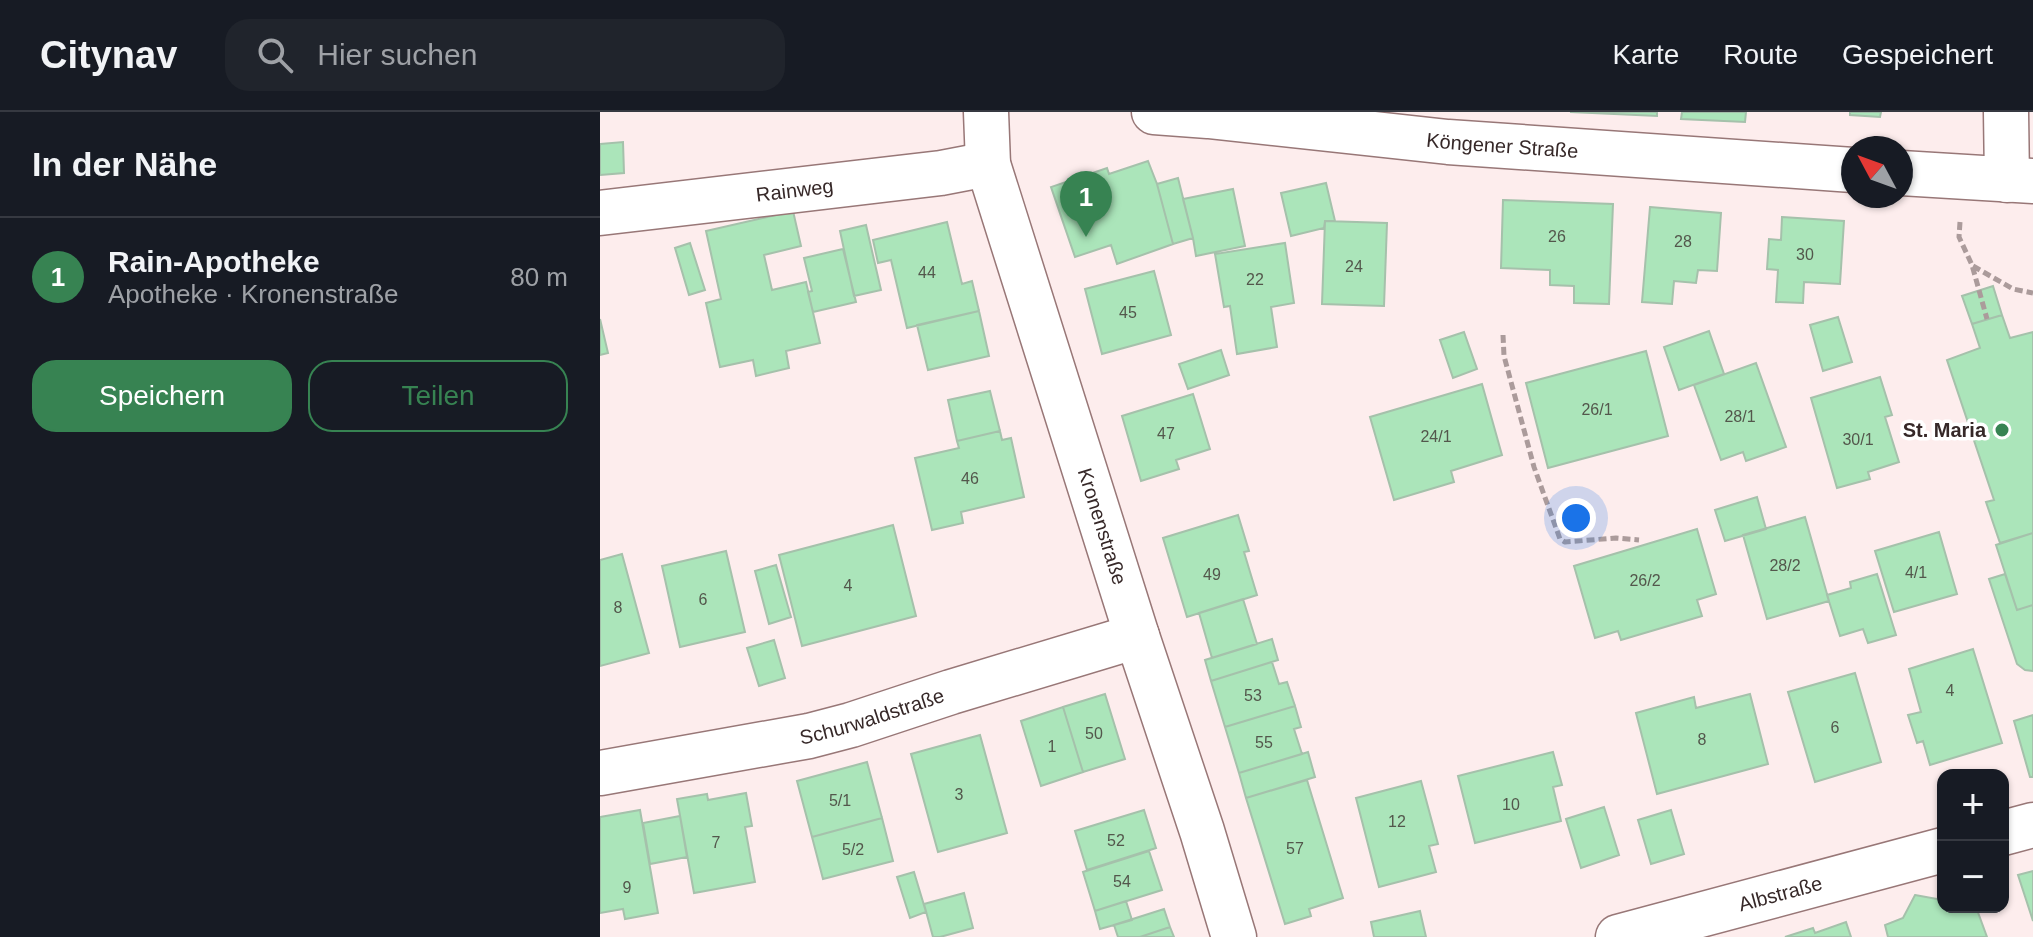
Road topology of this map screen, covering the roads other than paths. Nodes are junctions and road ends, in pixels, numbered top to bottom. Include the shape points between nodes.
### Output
1 (986, 112) edge
2 (1154, 112) edge
3 (2006, 112) edge
4 (1537, 130) edge
5 (988, 164) junction
6 (1841, 168) edge
7 (1913, 174) edge
8 (2020, 181) edge
9 (600, 213) edge
10 (1137, 636) junction
11 (600, 773) edge
12 (2033, 825) edge
13 (2009, 831) edge
14 (1937, 852) edge
15 (1234, 937) edge
16 (1618, 937) edge

1 - 5 street, Kronenstraße
2 - 4 street, Köngener Straße via 1448,142
3 - 8 street
4 - 6 street, Köngener Straße
5 - 9 street, Rainweg
5 - 10 street, Kronenstraße
7 - 8 street
10 - 11 street, Schurwaldstraße via 809,736
10 - 15 street, Kronenstraße
12 - 13 street
14 - 16 street, Albstraße

